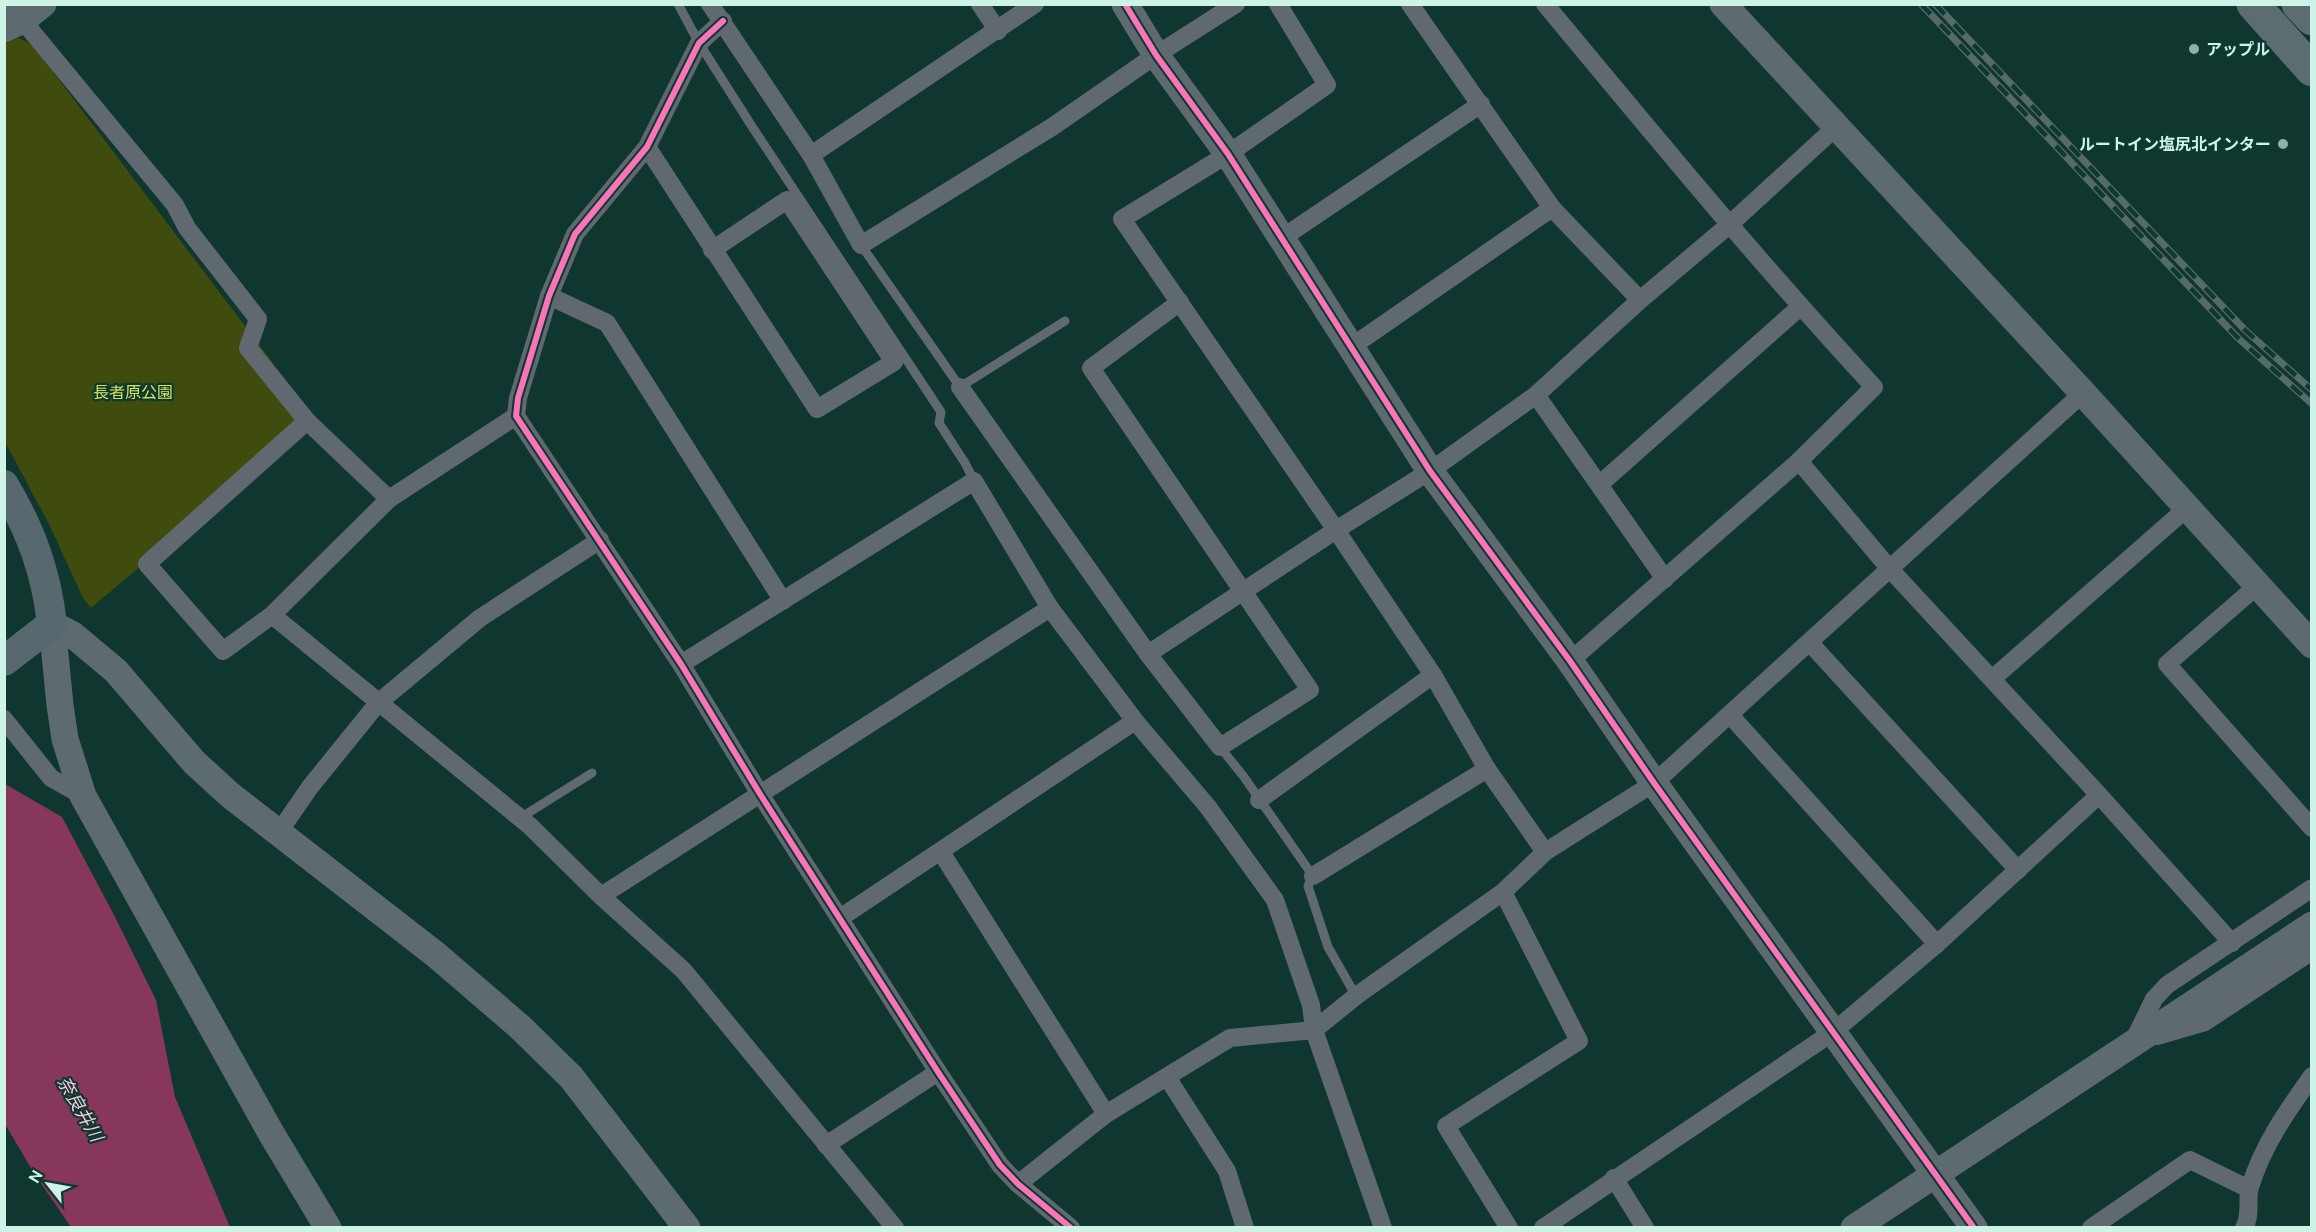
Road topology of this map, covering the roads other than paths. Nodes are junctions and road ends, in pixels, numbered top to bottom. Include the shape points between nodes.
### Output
1 (678, 4) edge
2 (980, 4) edge
3 (1035, 4) edge
4 (1125, 4) edge
5 (1236, 4) edge
6 (1278, 4) edge
7 (1410, 4) edge
8 (1545, 4) edge
9 (1723, 4) edge
10 (2253, 4) edge
11 (2298, 4) edge
12 (717, 10) edge
13 (20, 15) edge
14 (2312, 19) edge
15 (998, 31) junction
16 (699, 43) junction
17 (1156, 55) junction
18 (2308, 59) edge
19 (1481, 104) junction
20 (1836, 127) junction
21 (647, 147) junction
22 (1228, 154) junction
23 (811, 155) junction
24 (1552, 208) junction
25 (1729, 225) junction
26 (1282, 238) junction
27 (861, 245) junction
28 (712, 250) junction
29 (549, 296) junction
30 (1640, 300) junction
31 (1180, 302) junction
32 (1800, 307) junction
33 (1065, 321) dead end
34 (1352, 347) junction
35 (960, 387) junction
36 (2083, 393) junction
37 (1536, 394) junction
38 (516, 416) junction
39 (307, 421) junction
40 (1799, 461) junction
41 (1430, 471) junction
42 (974, 481) junction
43 (4, 484) edge
44 (1600, 484) junction
45 (389, 499) junction
46 (2187, 508) junction
47 (1336, 530) junction
48 (600, 540) junction
49 (1890, 568) junction
50 (1665, 579) junction
51 (2257, 586) junction
52 (1244, 590) junction
53 (783, 601) junction
54 (1050, 608) junction
55 (272, 615) junction
56 (52, 624) junction
57 (1810, 643) junction
58 (2312, 645) edge
59 (1148, 654) junction
60 (1570, 661) junction
61 (4, 662) edge
62 (681, 664) junction
63 (1433, 675) junction
64 (1992, 679) junction
65 (378, 703) junction
66 (1730, 715) junction
67 (4, 719) edge
68 (1134, 721) junction
69 (1220, 747) junction
70 (1487, 769) junction
71 (592, 772) dead end
72 (1654, 783) junction
73 (760, 794) junction
74 (2099, 795) junction
75 (83, 796) junction
76 (1259, 800) junction
77 (520, 818) junction
78 (2312, 828) edge
79 (279, 832) junction
80 (941, 852) junction
81 (1545, 852) junction
82 (2018, 870) junction
83 (1313, 876) junction
84 (2312, 888) edge
85 (1503, 892) junction
86 (602, 896) junction
87 (840, 918) junction
88 (2312, 925) edge
89 (2232, 943) junction
90 (1937, 944) junction
91 (2312, 951) edge
92 (1356, 996) junction
93 (1314, 1030) junction
94 (1833, 1032) junction
95 (2132, 1043) junction
96 (938, 1072) junction
97 (1167, 1077) junction
98 (2310, 1082) edge
99 (1106, 1114) junction
100 (826, 1145) junction
101 (1935, 1172) junction
102 (1614, 1179) junction
103 (1018, 1184) junction
104 (2249, 1189) junction
105 (328, 1227) edge
106 (687, 1227) edge
107 (895, 1227) edge
108 (1071, 1227) edge
109 (1245, 1227) edge
110 (1383, 1227) edge
111 (1509, 1227) edge
112 (1543, 1227) edge
113 (1645, 1227) edge
114 (1854, 1227) edge
115 (1974, 1227) edge
116 (2091, 1227) edge
117 (2244, 1227) edge

1 - 16 lane
2 - 15 street
3 - 15 street
4 - 17 street
5 - 17 street
6 - 22 street via 1327,85
7 - 19 street
8 - 25 street
9 - 20 street
10 - 18 highway
11 - 14 highway
12 - 16 street
12 - 23 street
13 - 39 street via 175,205 258,320 248,348
15 - 23 street
16 - 21 street
16 - 42 lane via 941,412 939,423
17 - 22 street
17 - 27 street via 1052,127
19 - 24 street
19 - 26 street
20 - 25 street
20 - 36 street
21 - 28 street
21 - 29 street via 575,234
22 - 26 street
22 - 31 street via 1122,219
23 - 27 street
24 - 30 street
24 - 34 street
25 - 30 street
25 - 32 street
26 - 34 street
27 - 35 lane
28 - 28 street via 817,409 894,362 788,200
29 - 38 street
29 - 53 street via 607,323
30 - 37 street
31 - 47 street
31 - 52 street via 1091,368
32 - 40 street via 1874,387
32 - 44 street
33 - 35 lane
34 - 41 street
35 - 59 street
36 - 46 street
36 - 49 street
37 - 41 street
37 - 44 street
38 - 45 street
38 - 48 street
39 - 45 street
39 - 55 street via 147,564 223,651
40 - 49 street
40 - 50 street
41 - 47 street
41 - 60 street
42 - 53 street
42 - 54 street
43 - 56 main road via 38,552 49,592
44 - 50 street
45 - 55 street
46 - 51 street
46 - 64 street
47 - 52 street
47 - 63 street
48 - 62 street
48 - 65 street via 480,618
49 - 57 street
49 - 64 street
50 - 60 street
51 - 58 street
51 - 78 street via 2167,664
52 - 59 street
52 - 69 street via 1310,690
53 - 62 street
54 - 68 street
54 - 73 street
55 - 65 street
56 - 61 main road
56 - 75 street via 65,739
56 - 79 street via 73,635 116,671 194,762
57 - 66 street
57 - 82 street
59 - 69 street
60 - 72 street
62 - 73 street
63 - 70 street
63 - 76 street
64 - 74 street
65 - 77 street
65 - 79 street
66 - 72 street
66 - 90 street
67 - 75 street via 51,778
68 - 80 street
68 - 93 street via 1208,807 1275,900 1311,1005
69 - 76 lane
70 - 81 street
70 - 83 street
71 - 77 lane
72 - 81 street
72 - 94 street
73 - 86 street
73 - 87 street
74 - 82 street
74 - 89 street
75 - 105 street via 271,1133
76 - 83 lane
77 - 86 street
79 - 106 street via 435,954 520,1027 571,1077
80 - 87 street
80 - 99 street
81 - 85 street
82 - 90 street
83 - 92 lane via 1308,886 1328,947
84 - 89 street
85 - 92 street
85 - 111 street via 1579,1041 1446,1126
86 - 100 street via 684,971
87 - 96 street
88 - 95 street
89 - 95 street via 2167,985 2154,999
90 - 94 street
91 - 95 street via 2205,1022
92 - 93 street
93 - 97 street via 1230,1038
93 - 110 street
94 - 101 street
94 - 102 street
95 - 101 street
96 - 100 street
96 - 103 street via 1000,1165
97 - 99 street
97 - 109 street via 1227,1171
98 - 104 street via 2274,1130
99 - 103 street
100 - 107 street
101 - 114 street
101 - 115 street
102 - 112 street
102 - 113 street
103 - 108 street
104 - 116 street via 2190,1160
104 - 117 street via 2249,1219

